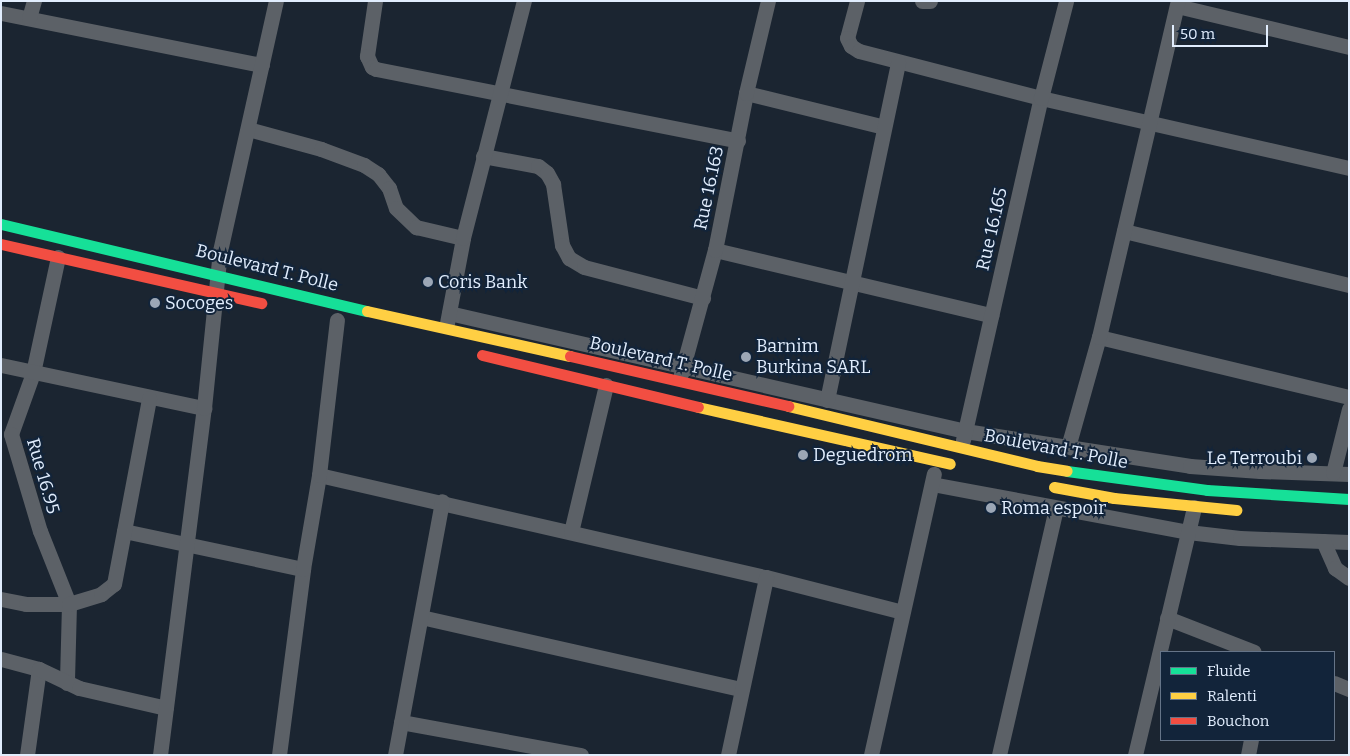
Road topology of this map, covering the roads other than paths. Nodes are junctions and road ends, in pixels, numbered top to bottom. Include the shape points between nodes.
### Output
1 (34, 1) edge
2 (276, 1) edge
3 (375, 1) edge
4 (524, 1) edge
5 (768, 1) edge
6 (857, 1) edge
7 (922, 1) edge
8 (930, 1) edge
9 (1066, 1) edge
10 (1178, 4) edge
11 (1, 13) edge
12 (29, 18) junction
13 (1349, 47) edge
14 (898, 62) junction
15 (262, 65) junction
16 (499, 93) junction
17 (746, 93) junction
18 (1041, 98) junction
19 (1150, 123) junction
20 (884, 126) junction
21 (248, 129) junction
22 (738, 141) junction
23 (483, 156) junction
24 (1349, 168) edge
25 (1, 224) edge
26 (1124, 231) junction
27 (463, 238) junction
28 (1, 244) edge
29 (715, 250) junction
30 (58, 257) junction
31 (218, 274) junction
32 (851, 282) junction
33 (1349, 285) edge
34 (217, 293) junction
35 (703, 298) junction
36 (274, 306) dead end
37 (449, 313) junction
38 (991, 315) junction
39 (338, 320) dead end
40 (445, 329) junction
41 (1099, 337) junction
42 (470, 352) dead end
43 (1, 365) edge
44 (33, 373) junction
45 (681, 373) junction
46 (606, 385) junction
47 (1349, 397) edge
48 (149, 398) junction
49 (674, 400) junction
50 (827, 400) junction
51 (204, 408) junction
52 (1349, 409) edge
53 (965, 431) junction
54 (6, 435) edge
55 (1068, 447) junction
56 (962, 448) junction
57 (937, 460) junction
58 (958, 466) joint
59 (1333, 474) junction
60 (1349, 474) edge
61 (319, 475) junction
62 (932, 484) junction
63 (1039, 484) dead end
64 (1349, 499) edge
65 (442, 502) junction
66 (1194, 507) junction
67 (1056, 509) junction
68 (1247, 511) dead end
69 (124, 531) junction
70 (572, 532) junction
71 (1188, 532) junction
72 (1323, 541) junction
73 (1349, 542) edge
74 (186, 545) junction
75 (303, 569) junction
76 (766, 577) junction
77 (1349, 578) edge
78 (1, 599) edge
79 (69, 604) junction
80 (902, 612) junction
81 (422, 617) junction
82 (1167, 618) junction
83 (1251, 651) edge
84 (1, 659) edge
85 (39, 669) junction
86 (1335, 683) edge
87 (67, 684) junction
88 (741, 689) junction
89 (1349, 689) edge
90 (166, 708) junction
91 (402, 722) junction
92 (27, 755) edge
93 (160, 755) edge
94 (279, 755) edge
95 (395, 755) edge
96 (581, 755) edge
97 (728, 755) edge
98 (871, 755) edge
99 (999, 755) edge
100 (1135, 755) edge

1 - 12 street
2 - 15 street
3 - 16 street via 367,56 372,67
4 - 16 street
5 - 17 street, Rue 16.163
6 - 14 street via 848,38 851,46
7 - 8 street
9 - 18 street, Rue 16.165
10 - 13 street
10 - 19 street
11 - 12 street
12 - 15 street
14 - 18 street
14 - 20 street
15 - 21 street
16 - 22 street
16 - 23 street
17 - 20 street
17 - 22 street, Rue 16.163
18 - 19 street
18 - 38 street, Rue 16.165
19 - 24 street
19 - 26 street
20 - 32 street
21 - 27 street via 364,164 378,174 389,188 396,208 416,227
21 - 31 street
22 - 29 street, Rue 16.163
23 - 27 street
23 - 35 street via 538,166 546,174 553,184 562,245 569,258 584,267
25 - 31 highway, Boulevard T. Polle
26 - 33 street
26 - 41 street
27 - 37 street
28 - 30 highway, Boulevard T. Polle
29 - 32 street
29 - 35 street, Rue 16.163
30 - 34 highway, Boulevard T. Polle
30 - 44 street, Rue 16.95
31 - 34 street
31 - 40 highway, Boulevard T. Polle
32 - 38 street
32 - 50 street
34 - 36 highway, Boulevard T. Polle
34 - 51 street
35 - 45 street, Rue 16.163
37 - 40 street
37 - 45 street
38 - 53 street, Rue 16.165
39 - 61 street
40 - 45 highway, Boulevard T. Polle
41 - 47 street
41 - 55 street
42 - 46 highway
43 - 44 street
44 - 48 street
44 - 54 street, Rue 16.95
45 - 49 street, Rue 16.163
45 - 50 street
45 - 56 highway, Boulevard T. Polle
46 - 49 highway
46 - 70 street
48 - 51 street
48 - 69 street
49 - 57 highway
50 - 53 street
51 - 74 street
52 - 59 street
53 - 55 street
53 - 56 street, Rue 16.165
54 - 79 street, Rue 16.95
55 - 59 street via 1190,466
56 - 58 street, Rue 16.165
56 - 64 highway, Boulevard T. Polle via 1037,466 1116,479 1207,490
57 - 58 highway
57 - 62 street
59 - 60 street
61 - 65 street
61 - 75 street
62 - 67 street
62 - 80 street
63 - 66 highway, Boulevard T. Polle via 1114,498
65 - 70 street
65 - 81 street
66 - 68 highway, Boulevard T. Polle
66 - 71 street
67 - 71 street
67 - 99 street
69 - 74 street
69 - 79 street via 114,584 101,594
70 - 76 street
71 - 72 street via 1240,538
71 - 82 street
72 - 73 street
72 - 77 street via 1334,568
74 - 75 street
74 - 90 street
75 - 94 street
76 - 80 street
76 - 88 street
78 - 79 street via 26,604
79 - 87 street
80 - 98 street
81 - 88 street
81 - 91 street
82 - 83 street
82 - 100 street
84 - 85 street
85 - 87 street
85 - 92 street
86 - 89 street
87 - 90 street
88 - 97 street
90 - 93 street
91 - 95 street
91 - 96 street

